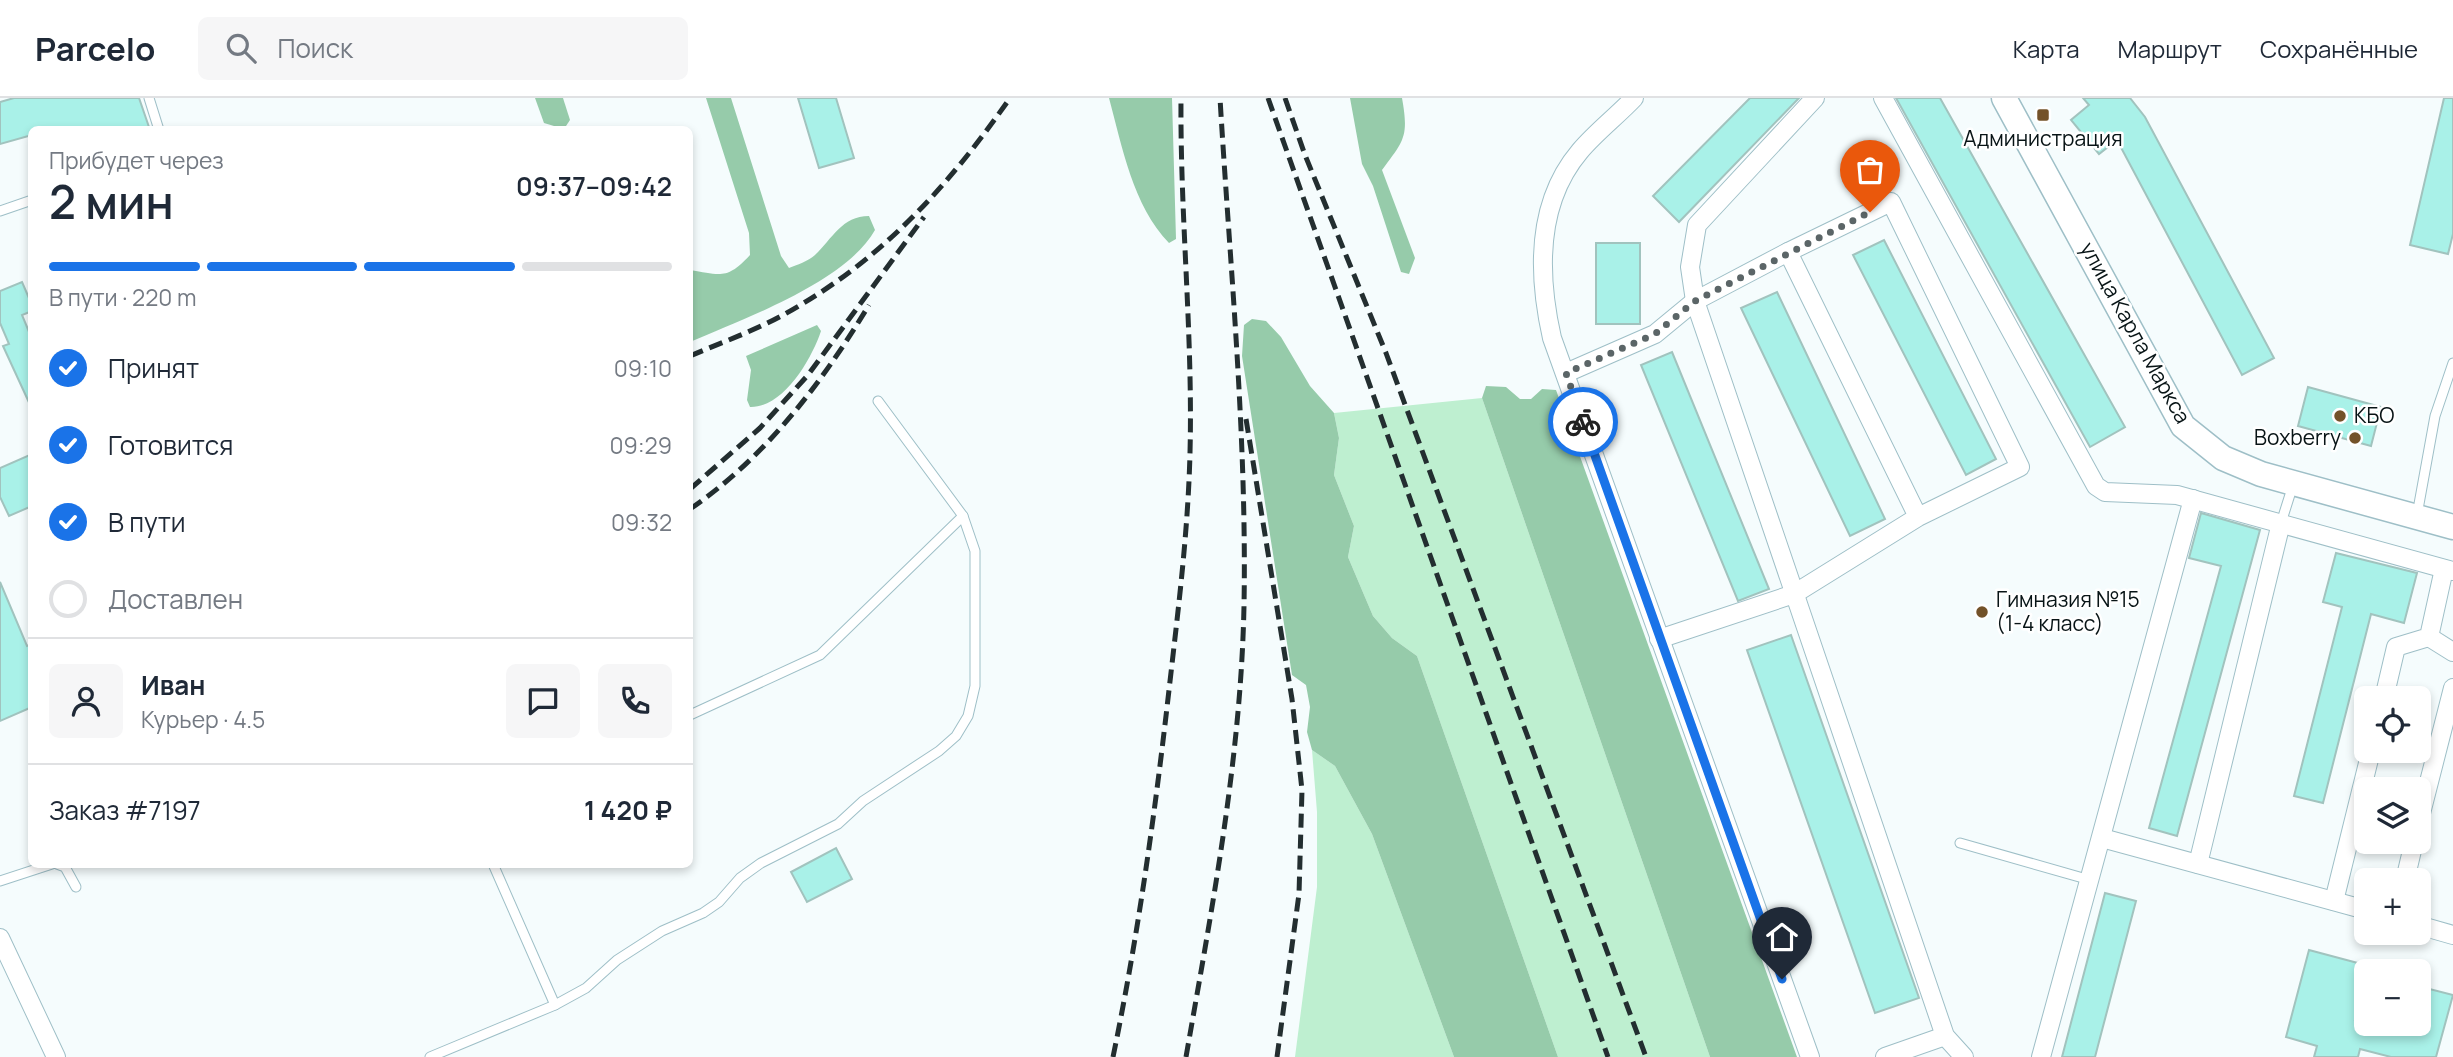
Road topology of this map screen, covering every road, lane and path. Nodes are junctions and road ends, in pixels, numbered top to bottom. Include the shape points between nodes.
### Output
1 (149, 98) edge
2 (1634, 98) edge
3 (1815, 98) edge
4 (1883, 98) edge
5 (2004, 98) edge
6 (158, 126) edge
7 (28, 201) edge
8 (0, 211) edge
9 (1788, 252) junction
10 (1695, 301) junction
11 (2453, 363) edge
12 (1566, 373) junction
13 (878, 401) dead end
14 (2292, 485) junction
15 (2193, 499) junction
16 (963, 516) junction
17 (1918, 517) junction
18 (2417, 517) junction
19 (2281, 523) junction
20 (2453, 527) edge
21 (2449, 570) edge
22 (1794, 593) junction
23 (2429, 637) junction
24 (1659, 639) junction
25 (2453, 652) edge
26 (2387, 686) edge
27 (2453, 688) edge
28 (693, 714) edge
29 (2368, 763) edge
30 (2430, 777) edge
31 (2102, 838) junction
32 (1960, 842) dead end
33 (2198, 864) junction
34 (42, 868) edge
35 (66, 868) edge
36 (495, 868) edge
37 (2090, 880) junction
38 (0, 881) edge
39 (76, 887) dead end
40 (2334, 901) junction
41 (2354, 907) edge
42 (2431, 929) edge
43 (2453, 935) edge
44 (0, 938) edge
45 (555, 1005) junction
46 (1945, 1036) junction
47 (56, 1057) edge
48 (430, 1057) edge
49 (1810, 1057) edge
50 (1885, 1057) edge
51 (1964, 1057) edge
52 (2040, 1057) edge

1 - 6 lane
2 - 12 street via 1579,152 1555,198 1541,251 1543,298
3 - 10 street via 1697,225 1690,267
4 - 15 street via 2096,486 2105,492
5 - 14 street, улица Карла Маркса via 2183,426 2223,458
7 - 8 lane
9 - 10 street
9 - 17 street
9 - 17 street via 1891,202 2020,467
10 - 12 street via 1655,334
10 - 22 street
11 - 18 lane via 2435,416
12 - 24 street
13 - 16 lane
14 - 18 street, улица Карла Маркса
14 - 19 lane
15 - 19 street
15 - 31 street
16 - 28 lane via 820,655
16 - 45 lane via 975,551 976,658 968,716 956,736 838,824 761,863 703,914 662,931 617,960 586,988
17 - 22 street
18 - 20 street, улица Карла Маркса
19 - 21 street
19 - 33 street
21 - 23 street
22 - 24 street
22 - 46 street
23 - 25 street
23 - 26 street via 2396,647
24 - 49 street
27 - 30 street
29 - 40 street
31 - 33 street
31 - 37 street
32 - 37 lane
33 - 40 street
34 - 38 lane
35 - 39 lane
36 - 45 lane
37 - 52 street
40 - 41 street
42 - 43 street
44 - 47 street
45 - 48 lane
46 - 50 street
46 - 51 street

